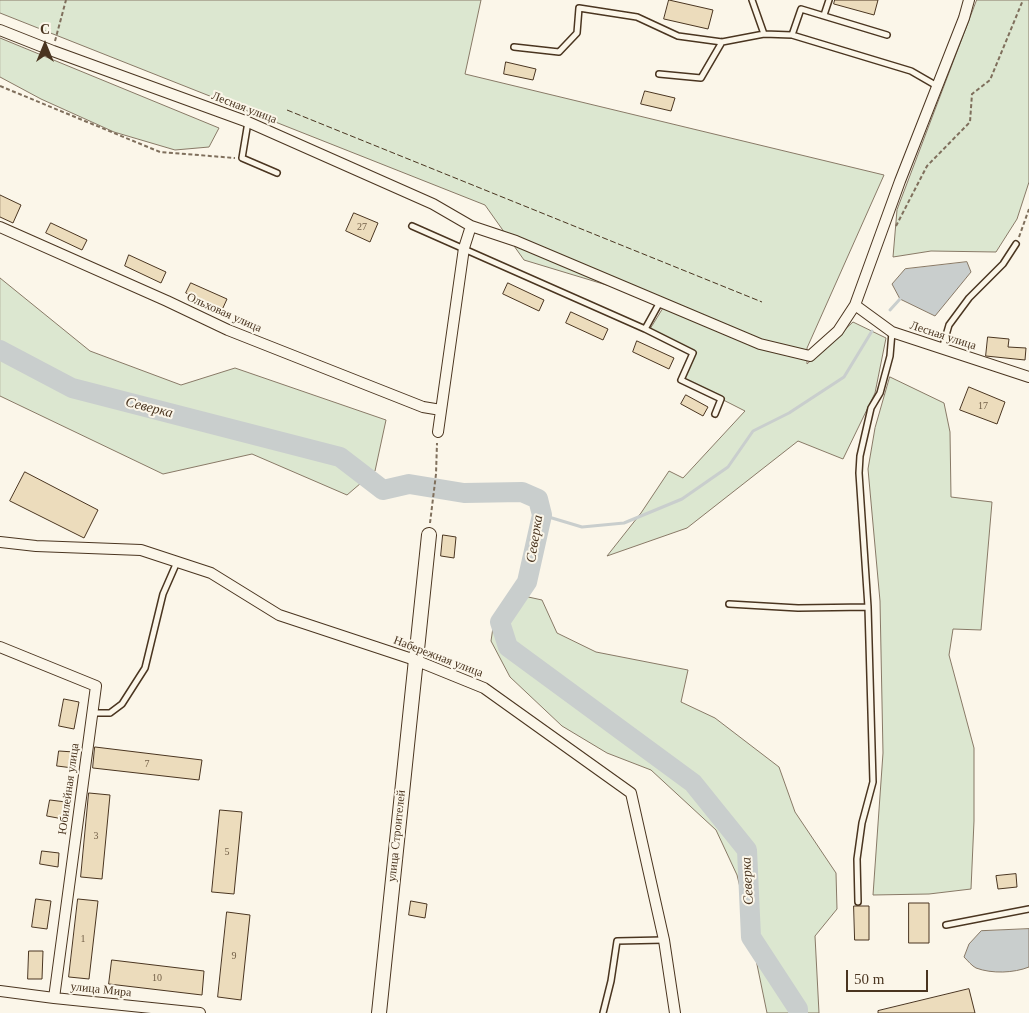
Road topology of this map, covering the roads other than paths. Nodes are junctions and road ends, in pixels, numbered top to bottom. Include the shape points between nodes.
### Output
1 (752, 0) edge
2 (828, 0) edge
3 (969, 0) edge
4 (824, 15) junction
5 (0, 30) edge
6 (764, 34) junction
7 (792, 34) junction
8 (887, 34) dead end
9 (722, 42) junction
10 (514, 47) dead end
11 (659, 74) dead end
12 (937, 86) junction
13 (248, 122) junction
14 (277, 173) dead end
15 (412, 226) dead end
16 (471, 226) junction
17 (0, 227) edge
18 (1016, 244) road end
19 (464, 248) junction
20 (661, 302) junction
21 (855, 304) junction
22 (645, 329) junction
23 (892, 332) junction
24 (942, 349) junction
25 (1029, 377) edge
26 (441, 410) junction
27 (715, 414) dead end
28 (438, 432) road end
29 (428, 535) road end
30 (0, 542) edge
31 (177, 562) junction
32 (729, 604) dead end
33 (868, 607) junction
34 (0, 647) edge
35 (415, 660) junction
36 (92, 713) junction
37 (858, 902) dead end
38 (1029, 909) edge
39 (946, 925) dead end
40 (664, 940) junction
41 (0, 991) edge
42 (54, 998) junction
43 (200, 1013) edge
44 (379, 1013) edge
45 (603, 1013) edge
46 (675, 1013) edge

1 - 6 lane
2 - 4 lane
3 - 12 street
4 - 7 lane via 801,9
4 - 8 lane
5 - 13 street, Лесная улица
6 - 7 lane
6 - 9 lane
7 - 12 lane via 911,71
9 - 10 lane via 678,36 637,18 579,8 578,33 559,52
9 - 11 lane via 701,78
12 - 21 street
13 - 14 lane via 242,158
13 - 16 street, Лесная улица via 433,204
15 - 19 lane
16 - 19 street
16 - 20 street, Лесная улица via 516,241
17 - 26 street, Ольховая улица via 228,330 423,407
18 - 24 lane via 1003,264 969,298 949,325
19 - 22 lane
19 - 26 street
20 - 21 street, Лесная улица via 760,344 810,356 838,331
20 - 22 lane
21 - 23 street, Лесная улица
22 - 27 lane via 693,353 681,380 722,399
23 - 24 street, Лесная улица
23 - 33 lane via 890,356 880,393 871,408 860,456
24 - 25 street, Лесная улица
26 - 28 street
29 - 35 street, улица Строителей
30 - 31 street, Набережная улица via 141,550
31 - 35 street, Набережная улица via 211,573 279,615
31 - 36 lane via 163,594 146,668 122,704 110,713
32 - 33 lane via 798,608
33 - 37 lane via 873,782 857,859
34 - 36 street, Юбилейная улица via 96,686
35 - 40 street, Набережная улица via 484,688 631,794
35 - 44 street, улица Строителей
36 - 42 street, Юбилейная улица
38 - 39 lane
40 - 45 lane via 617,941
40 - 46 street, Набережная улица
41 - 42 street, улица Мира
42 - 43 street, улица Мира

